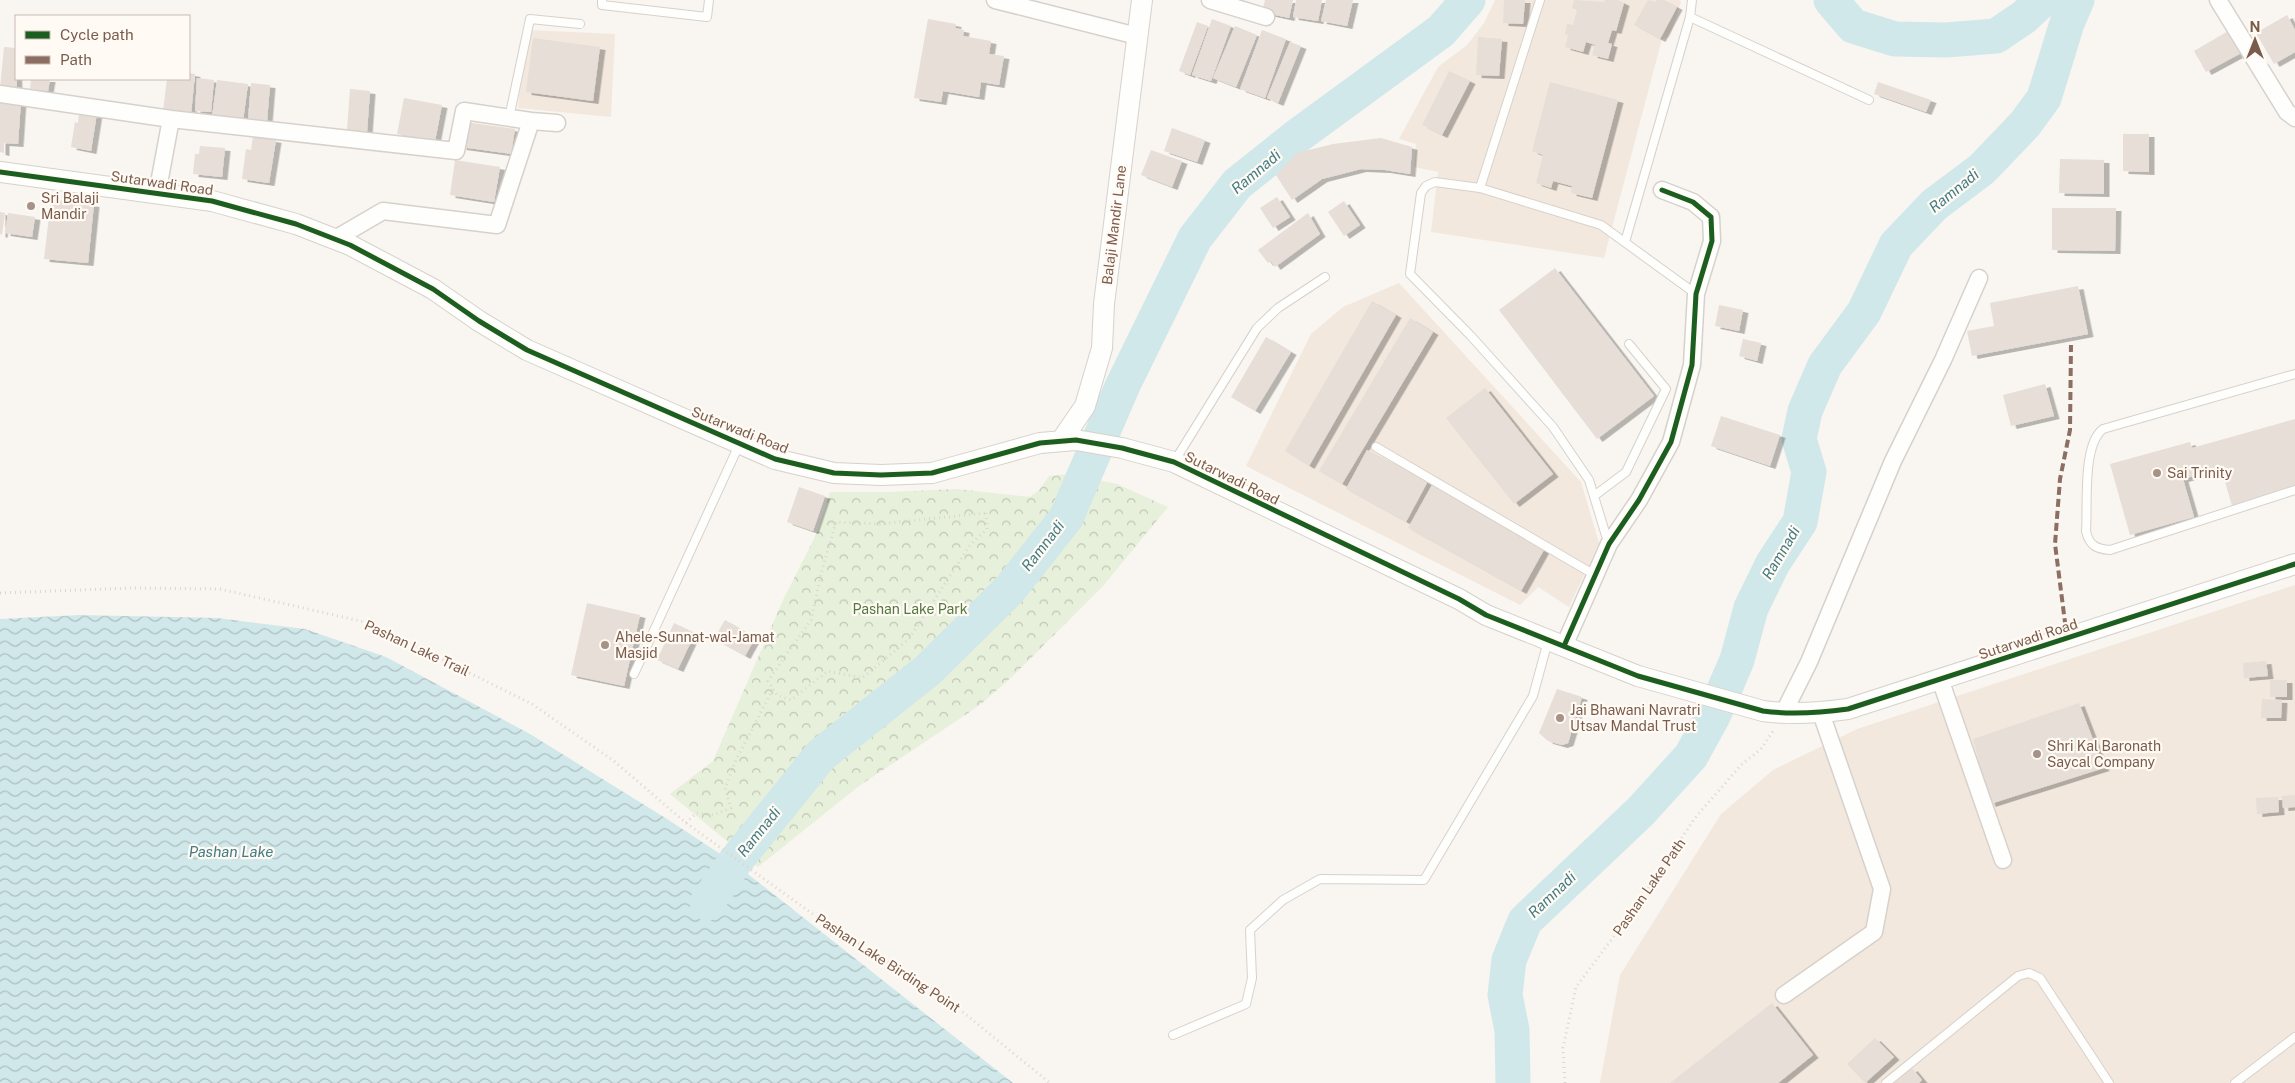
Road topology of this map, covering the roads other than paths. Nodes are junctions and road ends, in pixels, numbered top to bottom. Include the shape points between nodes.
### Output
1 (602, 0) edge
2 (709, 0) edge
3 (995, 0) edge
4 (1142, 0) edge
5 (1210, 0) edge
6 (1540, 0) edge
7 (1692, 0) edge
8 (2218, 0) edge
9 (1690, 16) junction
10 (1266, 17) dead end
11 (580, 24) dead end
12 (1138, 36) junction
13 (0, 94) edge
14 (1869, 100) dead end
15 (509, 118) junction
16 (2295, 118) edge
17 (171, 120) junction
18 (531, 121) junction
19 (557, 123) dead end
20 (0, 172) edge
21 (1480, 188) junction
22 (1662, 190) dead end
23 (157, 194) junction
24 (335, 239) junction
25 (1625, 242) junction
26 (1325, 276) dead end
27 (1979, 278) dead end
28 (1696, 294) junction
29 (1629, 344) dead end
30 (2295, 374) edge
31 (1069, 441) junction
32 (739, 443) junction
33 (1376, 447) dead end
34 (1174, 462) junction
35 (2295, 490) edge
36 (1594, 496) junction
37 (1609, 544) junction
38 (2295, 564) edge
39 (1595, 574) junction
40 (1556, 643) junction
41 (634, 674) dead end
42 (1940, 679) junction
43 (1821, 713) junction
44 (1783, 714) junction
45 (2003, 860) dead end
46 (1784, 995) dead end
47 (1173, 1035) dead end
48 (2295, 1037) edge
49 (1886, 1083) edge
50 (2109, 1083) edge
51 (2235, 1083) edge

1 - 2 lane via 602,5 707,17
3 - 12 street
4 - 12 street, Balaji Mandir Lane
5 - 10 street
6 - 21 lane
7 - 9 lane
8 - 16 street via 2287,112
9 - 14 lane
9 - 25 lane
11 - 15 lane via 530,19
12 - 31 street, Balaji Mandir Lane via 1104,304 1102,348 1085,406
13 - 17 street
15 - 17 street via 464,111 456,150
15 - 18 street
17 - 23 street
18 - 19 street
18 - 24 street via 497,225 383,211
20 - 23 street, Sutarwadi Road
21 - 25 lane via 1601,225
21 - 36 lane via 1435,182 1420,193 1410,274 1553,428 1589,480
22 - 28 street via 1693,202 1711,217 1712,241
23 - 24 street, Sutarwadi Road via 212,201 296,224
24 - 32 street, Sutarwadi Road via 433,289 527,350
25 - 28 lane
26 - 34 lane via 1278,308 1257,328
27 - 44 street via 1893,461 1809,662
28 - 37 street via 1692,365 1671,442 1639,500
29 - 36 lane via 1666,389 1626,472
30 - 35 lane via 2103,429 2096,435 2090,452 2086,531 2093,546 2110,550
31 - 32 street, Sutarwadi Road via 1040,443 932,472 881,475 825,471 775,459
31 - 34 street, Sutarwadi Road via 1122,448
32 - 41 lane
33 - 39 lane
34 - 40 street, Sutarwadi Road via 1459,598 1486,614
36 - 37 lane
37 - 39 street
38 - 42 street, Sutarwadi Road
39 - 40 street
40 - 44 street, Sutarwadi Road via 1638,676
40 - 47 lane via 1533,696 1424,880 1320,879 1283,900 1250,930 1252,978 1246,1004
42 - 43 street, Sutarwadi Road via 1848,708
42 - 45 street
43 - 44 street, Sutarwadi Road
43 - 46 street via 1882,889 1874,932
48 - 51 lane
49 - 50 lane via 2018,976 2029,973 2040,978

